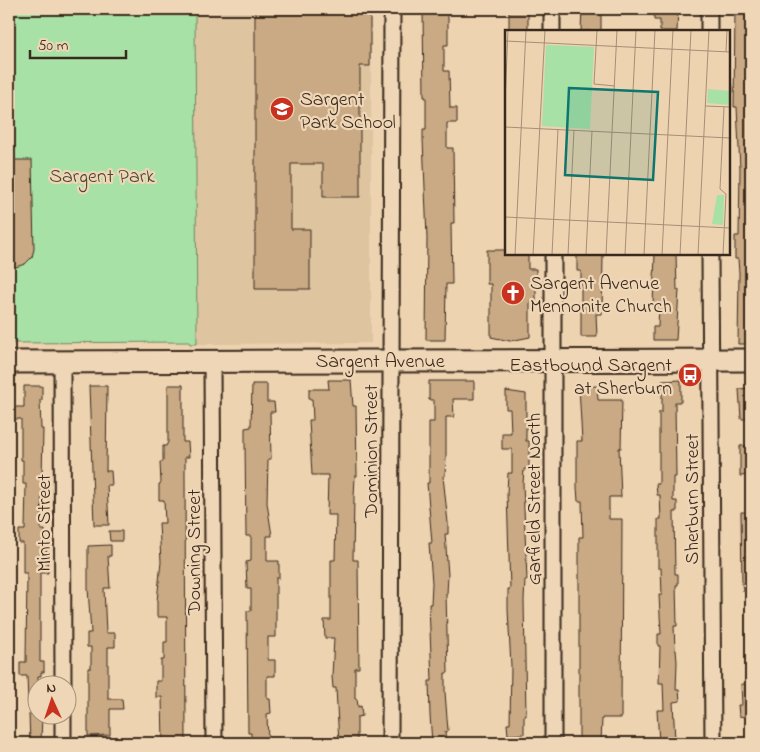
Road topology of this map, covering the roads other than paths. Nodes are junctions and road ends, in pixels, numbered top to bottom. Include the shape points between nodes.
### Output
1 (392, 9) edge
2 (552, 9) edge
3 (709, 9) edge
4 (552, 30) edge
5 (709, 30) edge
6 (553, 255) edge
7 (710, 255) edge
8 (553, 360) junction
9 (710, 360) junction
10 (751, 360) edge
11 (212, 361) junction
12 (390, 361) junction
13 (9, 362) edge
14 (62, 362) junction
15 (63, 674) edge
16 (63, 724) edge
17 (63, 743) edge
18 (214, 743) edge
19 (390, 743) edge
20 (553, 743) edge
21 (712, 743) edge

1 - 12 street, Dominion Street
2 - 4 street
3 - 5 street
6 - 8 street, Garfield Street North
7 - 9 street, Sherburn Street
8 - 9 main road, Sargent Avenue
8 - 12 main road, Sargent Avenue
8 - 20 street, Garfield Street North
9 - 10 main road, Sargent Avenue
9 - 21 street, Sherburn Street
11 - 12 main road, Sargent Avenue
11 - 14 main road, Sargent Avenue
11 - 18 street, Downing Street
12 - 19 street, Dominion Street
13 - 14 main road, Sargent Avenue
14 - 15 street, Minto Street
16 - 17 street

